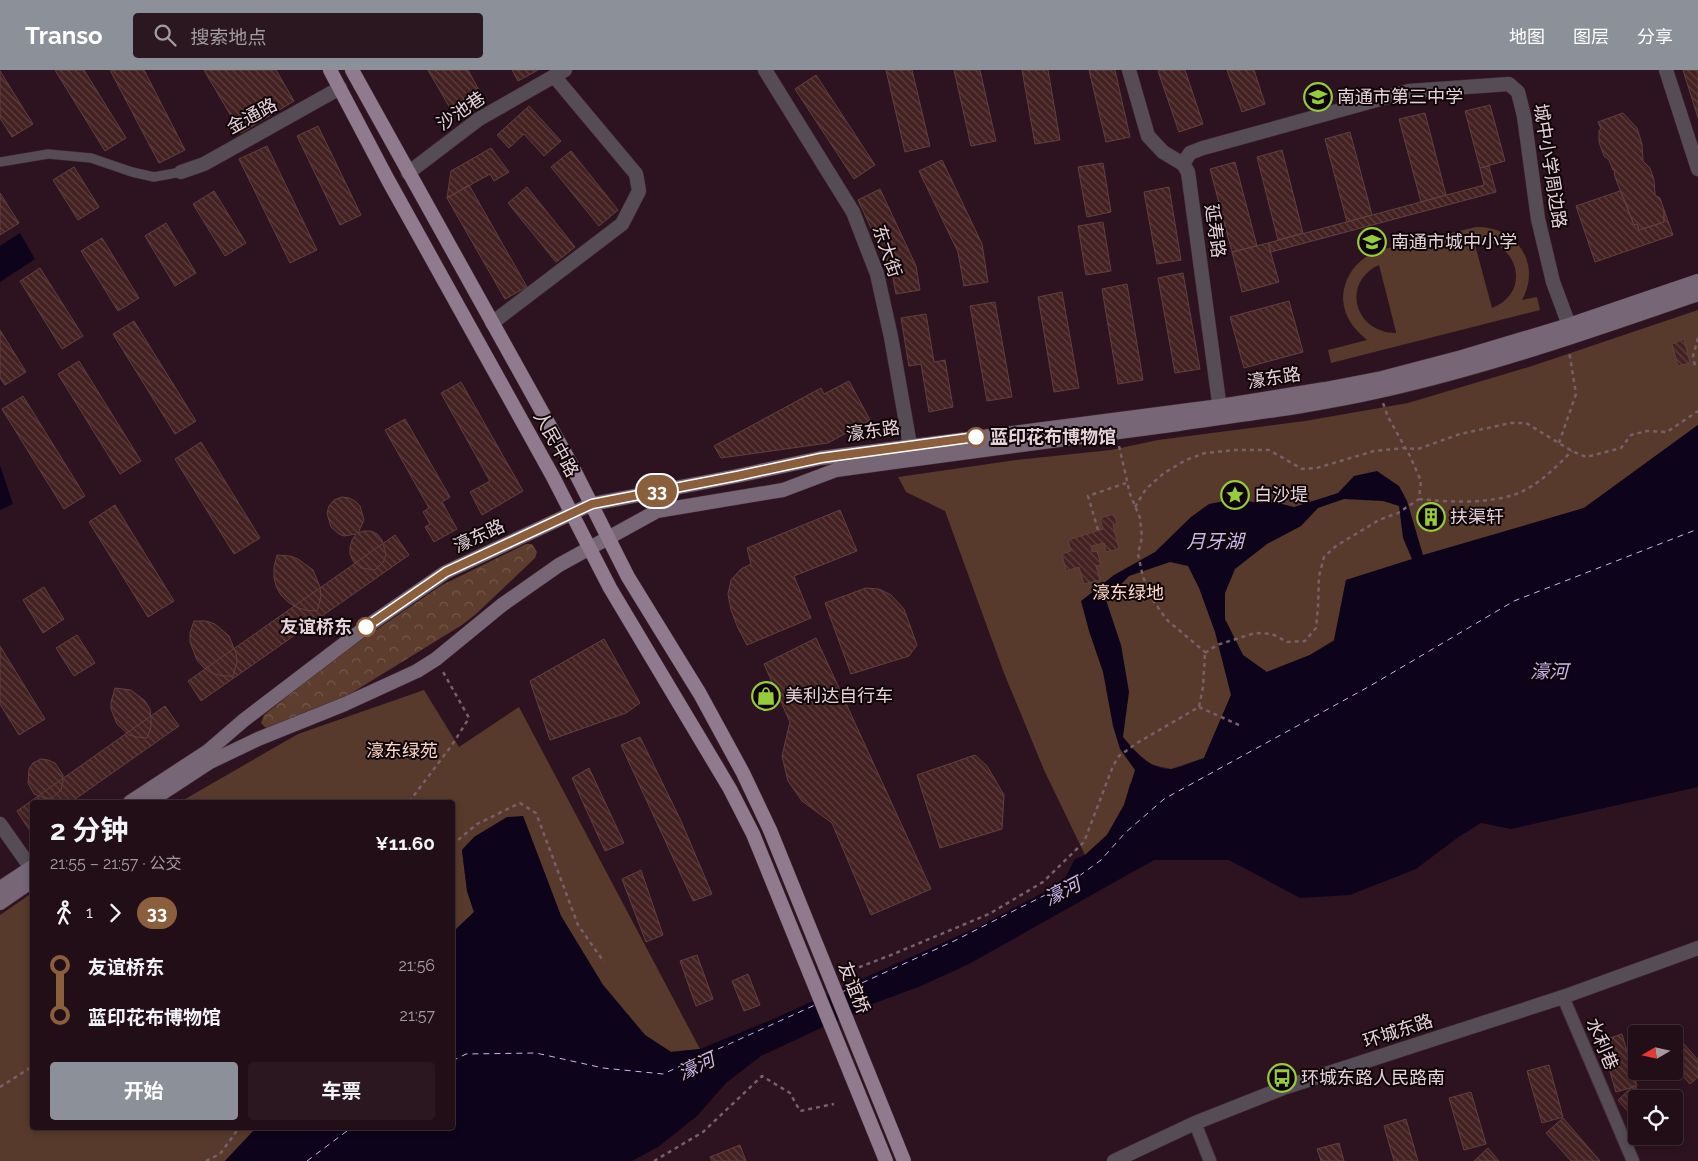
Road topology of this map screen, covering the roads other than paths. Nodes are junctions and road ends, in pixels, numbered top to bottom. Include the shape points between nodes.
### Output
1 (330, 70) edge
2 (352, 70) edge
3 (765, 70) edge
4 (1129, 70) edge
5 (1666, 70) edge
6 (559, 73) edge
7 (340, 88) junction
8 (0, 162) edge
9 (1183, 164) junction
10 (1698, 169) edge
11 (181, 172) joint
12 (408, 173) junction
13 (1698, 282) edge
14 (1698, 294) edge
15 (492, 323) junction
16 (1568, 332) junction
17 (1220, 412) junction
18 (910, 445) junction
19 (924, 458) junction
20 (592, 504) junction
21 (572, 513) junction
22 (609, 537) junction
23 (588, 548) junction
24 (133, 800) edge
25 (153, 800) edge
26 (0, 824) edge
27 (770, 830) joint
28 (753, 834) joint
29 (30, 868) edge
30 (30, 872) edge
31 (30, 873) edge
32 (0, 888) edge
33 (0, 902) edge
34 (1698, 948) edge
35 (1563, 997) junction
36 (1195, 1123) junction
37 (886, 1161) edge
38 (904, 1161) edge
39 (1114, 1161) edge
40 (1210, 1161) edge
41 (1633, 1161) edge

1 - 7 main road, 人民中路
2 - 12 main road, 人民中路
3 - 18 street, 东大街 via 853,212 877,274
4 - 9 street via 1148,136 1163,152
5 - 10 street
6 - 12 street, 沙池巷 via 479,119
6 - 15 street via 636,174 640,191 622,224
7 - 11 street, 金通路 via 204,164
7 - 21 main road, 人民中路
8 - 11 lane via 48,154 91,158 154,177
9 - 16 street, 城中小学周边路 via 1190,153 1203,148 1409,91 1509,84 1518,92 1524,116 1538,219
9 - 17 street, 延寿路 via 1188,172
12 - 15 main road, 人民中路
13 - 16 main road, 濠东路
14 - 16 main road, 濠东路
15 - 20 main road, 人民中路
16 - 17 main road, 濠东路 via 1382,378
16 - 17 main road, 濠东路 via 1438,376 1380,391 1319,403
17 - 18 main road, 濠东路
17 - 19 main road, 濠东路 via 1116,432
18 - 19 street via 913,455
18 - 20 main road, 濠东路 via 821,458
19 - 22 main road, 濠东路 via 836,470 783,490 657,511
20 - 21 main road, 濠东路
20 - 22 main road, 人民中路
21 - 23 main road, 人民中路
21 - 24 main road, 濠东路 via 446,572 366,627 208,750
22 - 23 main road, 濠东路
22 - 27 main road, 人民中路 via 628,577 700,694
23 - 25 main road, 濠东路 via 502,605 417,671 210,762
23 - 28 main road, 人民中路 via 730,789
26 - 29 street
27 - 38 main road, 友谊桥, bridge
28 - 37 main road, 友谊桥
30 - 32 main road
31 - 33 main road
34 - 35 street, 环城东路
35 - 36 street, 环城东路 via 1286,1087
35 - 41 street, 水利巷
36 - 39 street, 环城东路
36 - 40 street

